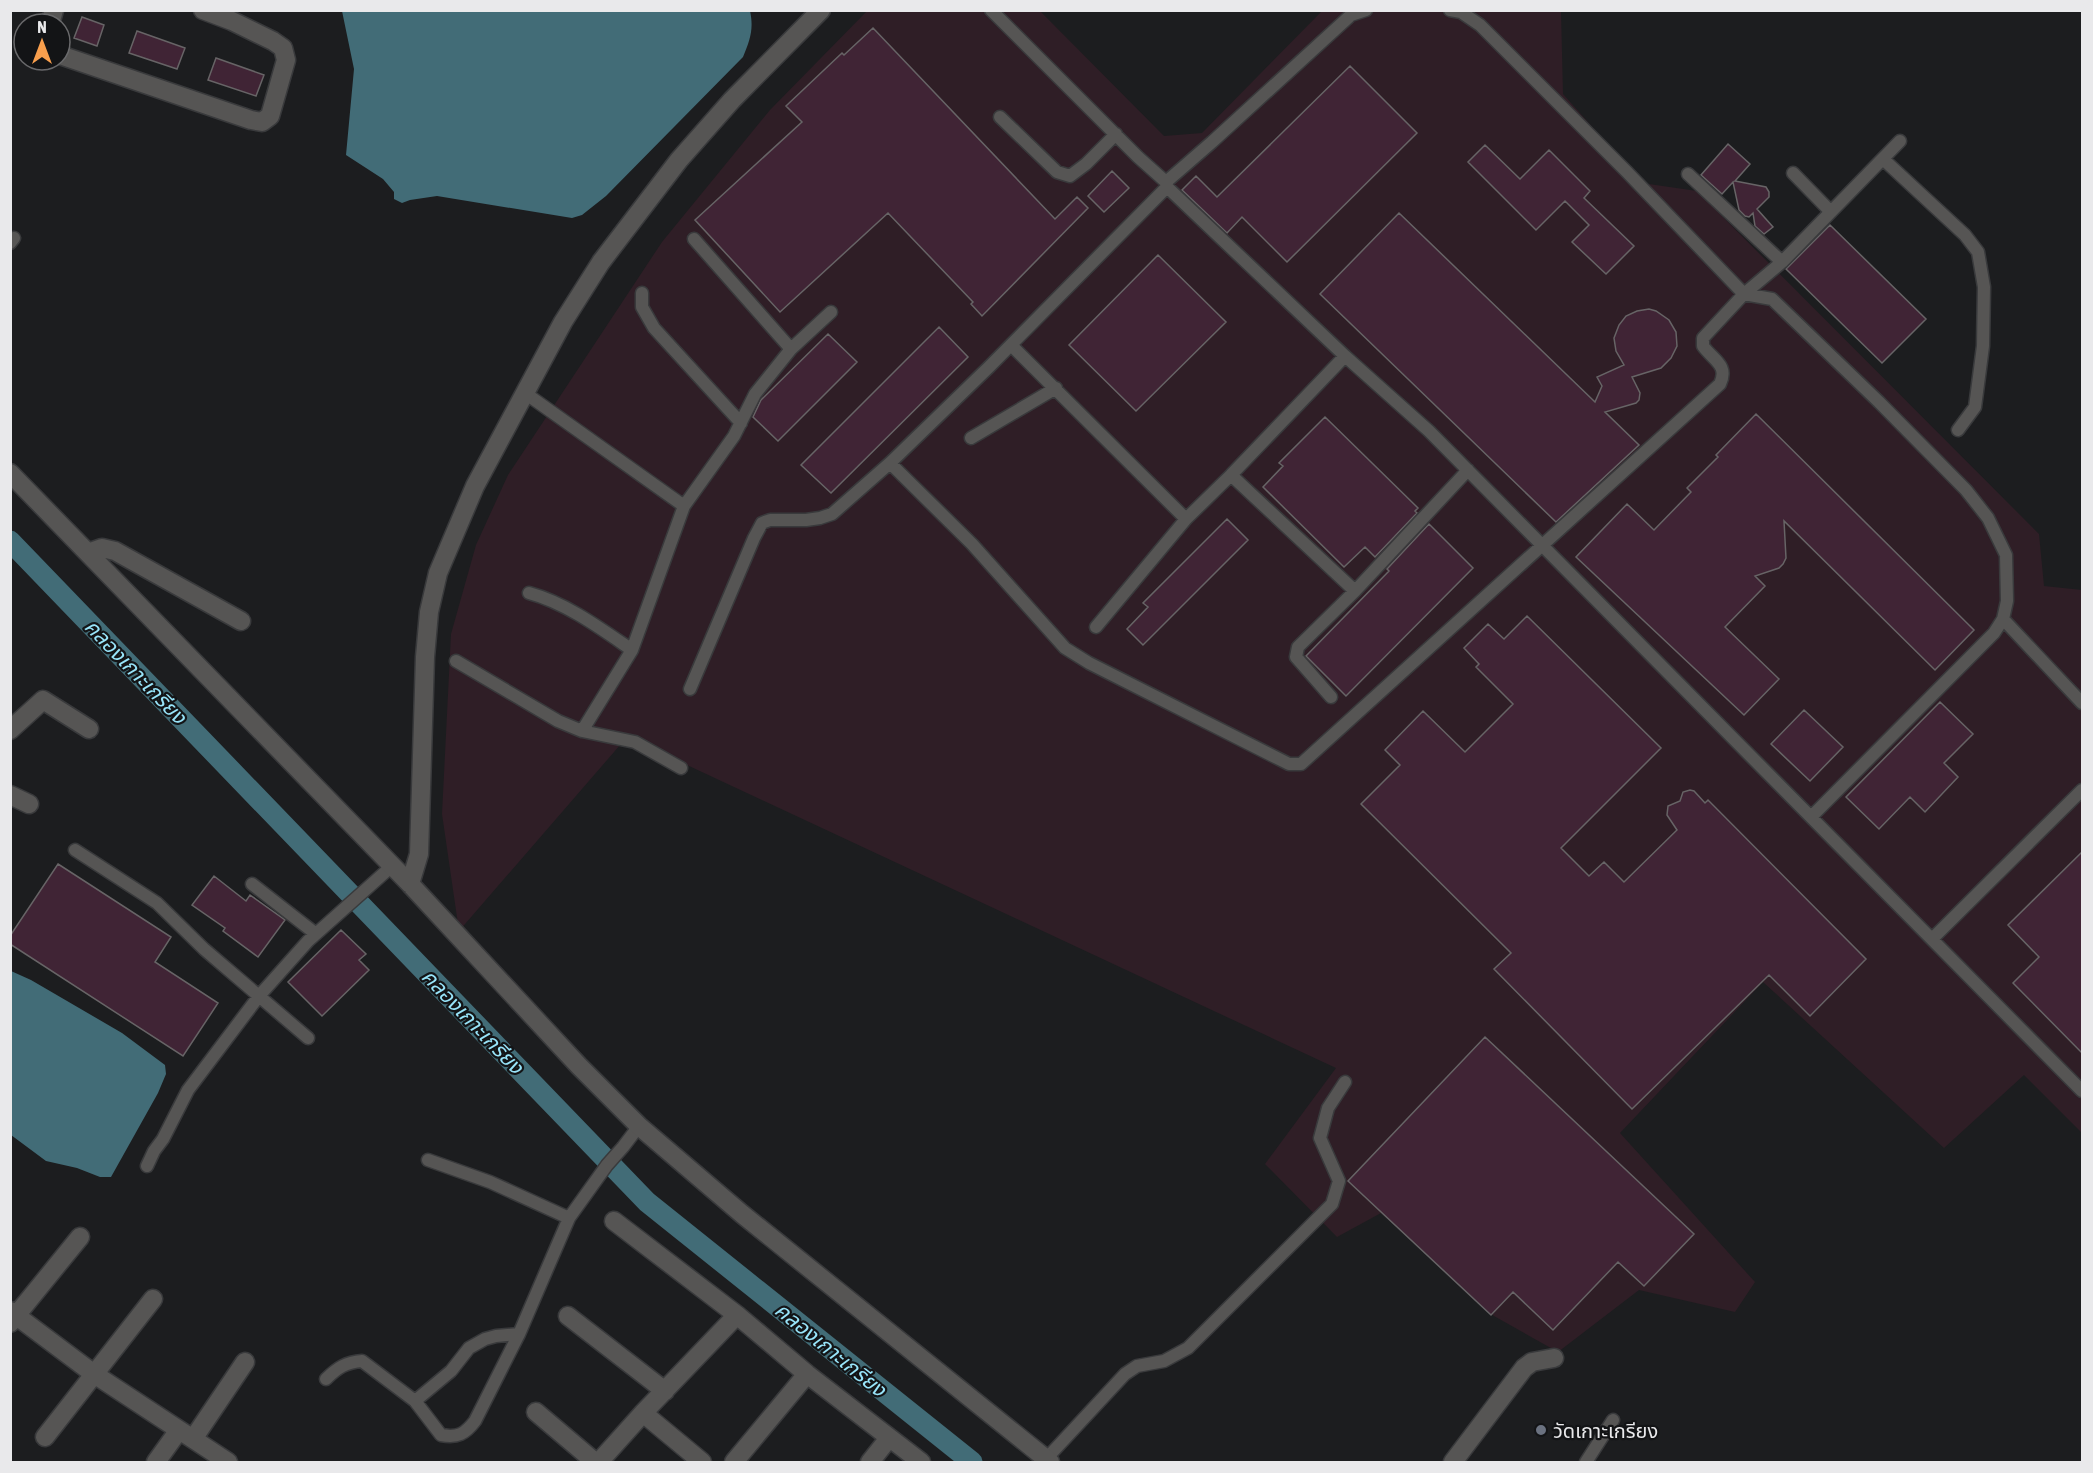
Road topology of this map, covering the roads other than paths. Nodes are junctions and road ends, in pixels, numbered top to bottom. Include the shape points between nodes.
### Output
1 (203, 10) edge
2 (821, 10) edge
3 (991, 10) edge
4 (1366, 10) edge
5 (1450, 10) edge
6 (72, 59) edge
7 (1000, 117) dead end
8 (1116, 134) junction
9 (1900, 141) dead end
10 (1883, 159) junction
11 (1793, 173) dead end
12 (1688, 174) dead end
13 (1167, 184) junction
14 (1831, 212) junction
15 (694, 239) dead end
16 (1782, 262) junction
17 (642, 293) dead end
18 (1744, 294) junction
19 (831, 312) dead end
20 (1011, 345) junction
21 (791, 349) junction
22 (1345, 357) junction
23 (1056, 388) junction
24 (525, 393) junction
25 (741, 423) junction
26 (1958, 430) dead end
27 (971, 438) dead end
28 (890, 463) junction
29 (1467, 470) junction
30 (10, 473) edge
31 (1231, 475) junction
32 (684, 506) junction
33 (1186, 519) junction
34 (1543, 546) junction
35 (88, 553) junction
36 (1355, 591) junction
37 (529, 593) dead end
38 (2003, 619) junction
39 (241, 621) dead end
40 (1096, 627) dead end
41 (632, 650) junction
42 (456, 661) dead end
43 (690, 689) dead end
44 (1331, 697) dead end
45 (2082, 703) edge
46 (10, 729) edge
47 (89, 729) dead end
48 (582, 731) junction
49 (681, 768) dead end
50 (2082, 790) edge
51 (10, 795) edge
52 (29, 804) dead end
53 (1811, 817) junction
54 (75, 849) dead end
55 (385, 872) junction
56 (252, 884) dead end
57 (410, 884) junction
58 (316, 934) junction
59 (1932, 939) junction
60 (259, 996) junction
61 (308, 1038) dead end
62 (1345, 1082) dead end
63 (2082, 1090) edge
64 (639, 1126) junction
65 (428, 1160) dead end
66 (147, 1166) dead end
67 (569, 1218) junction
68 (614, 1221) dead end
69 (80, 1237) dead end
70 (153, 1299) dead end
71 (737, 1315) junction
72 (12, 1316) edge
73 (568, 1316) dead end
74 (519, 1334) junction
75 (1554, 1358) dead end
76 (245, 1362) dead end
77 (94, 1374) junction
78 (807, 1374) junction
79 (326, 1379) dead end
80 (665, 1391) junction
81 (415, 1401) junction
82 (536, 1412) dead end
83 (643, 1413) junction
84 (1613, 1420) dead end
85 (186, 1435) junction
86 (45, 1437) dead end
87 (890, 1438) junction
88 (1048, 1461) edge
89 (156, 1462) edge
90 (228, 1462) edge
91 (597, 1462) edge
92 (702, 1462) edge
93 (734, 1462) edge
94 (870, 1462) edge
95 (921, 1462) edge
96 (1453, 1462) edge
97 (1586, 1462) edge

1 - 6 street via 283,48 286,60 270,116 262,122
2 - 24 street via 732,100 637,213 563,322
3 - 8 lane
4 - 13 lane via 1351,15
5 - 18 lane via 1480,24
7 - 8 lane via 1057,172 1070,176
8 - 13 lane
9 - 10 lane
10 - 14 lane
10 - 26 lane via 1965,235 1978,252 1984,287 1983,346 1975,407
11 - 14 lane
12 - 16 lane
13 - 20 lane
13 - 22 lane
14 - 16 lane
15 - 21 lane
16 - 18 lane
17 - 25 lane via 642,307 654,328
18 - 34 lane via 1703,338 1703,346 1724,370 1720,384
18 - 38 lane via 1772,299 1966,490 1988,518 2006,555 2007,601
19 - 21 lane
20 - 23 lane
20 - 28 lane
21 - 25 lane via 755,394
22 - 29 lane
22 - 31 lane
23 - 27 lane
23 - 33 lane
24 - 32 lane
24 - 57 street via 475,486 438,573 425,657 419,854
25 - 32 lane
28 - 34 lane via 972,544 1065,648 1289,764 1300,764
28 - 43 lane via 832,514 806,520 770,519 762,524
29 - 34 lane
29 - 36 lane
30 - 35 street
31 - 33 lane
31 - 36 lane
32 - 41 lane
33 - 40 lane
34 - 53 lane
35 - 39 street via 102,548 115,551
35 - 55 street
36 - 44 lane via 1298,647 1296,657
37 - 41 lane via 591,622
38 - 45 lane
38 - 53 lane via 1994,633
41 - 48 lane
42 - 48 lane
46 - 47 street via 43,700
48 - 49 lane via 635,742
50 - 59 lane
51 - 52 street
53 - 59 lane
54 - 60 lane via 157,903
55 - 57 street
55 - 58 lane
56 - 58 lane
57 - 64 street
58 - 60 lane
59 - 63 lane
60 - 61 lane
60 - 66 lane via 188,1090
62 - 88 lane via 1328,1108 1320,1138 1339,1182 1332,1204 1188,1348 1125,1374
64 - 67 lane
64 - 88 street
65 - 67 lane via 490,1182
67 - 74 lane
68 - 71 street
69 - 72 street
70 - 77 street
71 - 78 street
71 - 80 street
72 - 77 street
73 - 80 street
74 - 81 lane via 485,1339 469,1348 451,1371
74 - 81 lane via 476,1421 467,1431 453,1437 441,1435
75 - 96 street via 1532,1362 1524,1368
76 - 85 street
77 - 85 street
77 - 86 street
78 - 87 street
78 - 93 street
79 - 81 lane via 349,1362 362,1361
80 - 83 street
82 - 91 street
83 - 91 street
83 - 92 street
84 - 97 lane
85 - 89 street
85 - 90 street
87 - 94 street
87 - 95 street

